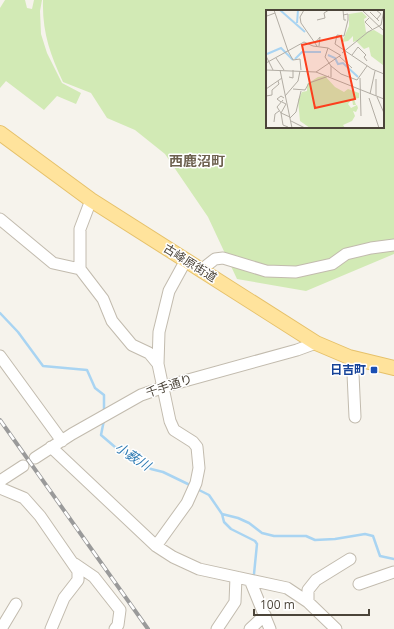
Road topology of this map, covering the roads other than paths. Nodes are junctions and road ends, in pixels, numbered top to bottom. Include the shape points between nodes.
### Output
1 (0, 133) edge
2 (91, 200) junction
3 (0, 219) edge
4 (394, 245) edge
5 (186, 260) junction
6 (80, 269) junction
7 (201, 270) junction
8 (316, 343) junction
9 (0, 356) edge
10 (355, 358) junction
11 (158, 364) junction
12 (394, 368) edge
13 (162, 388) junction
14 (355, 417) dead end
15 (62, 440) junction
16 (51, 447) junction
17 (35, 458) dead end
18 (23, 466) dead end
19 (0, 481) edge
20 (0, 488) edge
21 (156, 546) junction
22 (350, 559) dead end
23 (73, 563) junction
24 (394, 572) edge
25 (236, 577) junction
26 (250, 580) junction
27 (359, 584) dead end
28 (308, 602) junction
29 (16, 604) dead end
30 (265, 616) junction
31 (0, 629) edge
32 (51, 629) edge
33 (115, 629) edge
34 (217, 629) edge
35 (250, 629) edge
36 (270, 629) edge
37 (336, 629) edge

1 - 2 main road, 古峰原街道
2 - 5 main road, 古峰原街道
2 - 6 street via 80,229
3 - 6 street via 53,263
4 - 7 street via 346,254 332,264 296,272 266,271 223,258 215,259
5 - 7 main road, 古峰原街道
5 - 11 street via 169,291 159,332
6 - 11 street via 103,299 112,321 132,345 149,353
7 - 8 main road, 古峰原街道
8 - 10 main road, 古峰原街道
8 - 13 street, 千手通り
9 - 15 street
10 - 12 main road, 古峰原街道
10 - 14 street
11 - 13 street
13 - 15 street, 千手通り via 141,395
13 - 21 street via 174,430 197,447 199,468 196,483 187,503
15 - 16 street, 千手通り
16 - 17 street, 千手通り
16 - 21 street
18 - 19 street
20 - 23 street via 24,498
21 - 25 street via 199,569
22 - 28 street via 316,580 308,590
23 - 32 street via 78,571 78,580 64,598
23 - 33 street via 94,577 120,610
24 - 27 street
25 - 26 street
25 - 34 street via 234,602
26 - 28 street via 287,588
26 - 30 street
28 - 37 street
29 - 31 street
30 - 35 street
30 - 36 street

